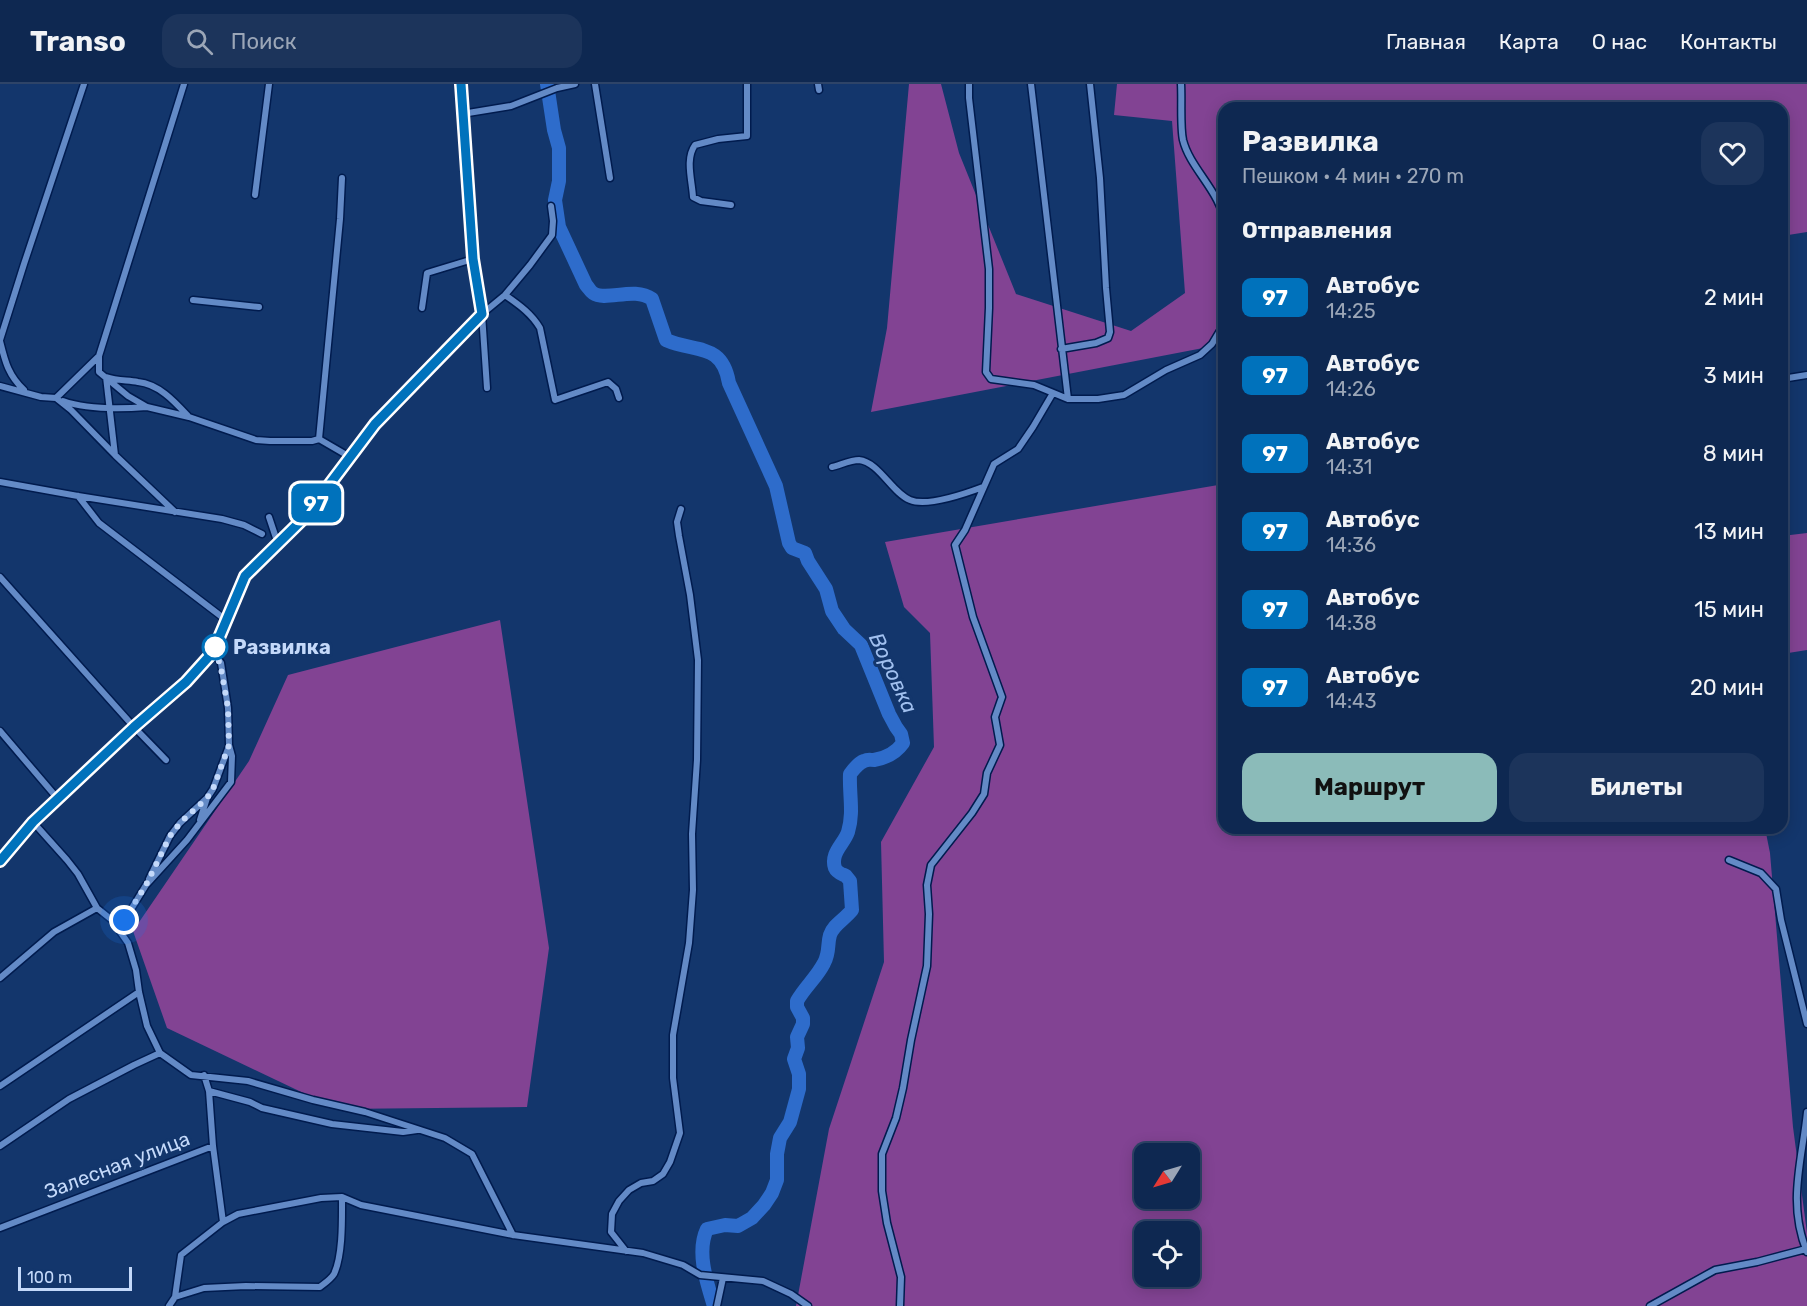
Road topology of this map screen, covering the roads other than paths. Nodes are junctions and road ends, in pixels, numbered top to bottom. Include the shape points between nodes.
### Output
1 (84, 84) edge
2 (184, 84) edge
3 (269, 84) edge
4 (461, 84) edge
5 (575, 84) edge
6 (595, 84) edge
7 (747, 84) edge
8 (969, 84) edge
9 (1031, 84) edge
10 (1090, 84) edge
11 (1181, 84) edge
12 (462, 114) junction
13 (610, 177) dead end
14 (342, 178) dead end
15 (255, 195) dead end
16 (1218, 204) edge
17 (731, 205) dead end
18 (551, 206) dead end
19 (473, 259) junction
20 (505, 295) junction
21 (193, 300) dead end
22 (259, 307) dead end
23 (422, 308) dead end
24 (482, 314) junction
25 (1218, 334) edge
26 (0, 341) edge
27 (1061, 349) junction
28 (99, 356) junction
29 (1807, 375) edge
30 (106, 377) junction
31 (1788, 378) edge
32 (0, 386) edge
33 (487, 388) dead end
34 (26, 392) junction
35 (1053, 393) junction
36 (56, 398) junction
37 (619, 398) dead end
38 (1068, 399) junction
39 (108, 407) junction
40 (147, 407) junction
41 (189, 417) junction
42 (319, 439) junction
43 (115, 455) junction
44 (350, 457) junction
45 (832, 467) dead end
46 (0, 482) edge
47 (983, 487) junction
48 (78, 496) junction
49 (681, 509) dead end
50 (175, 512) junction
51 (269, 517) dead end
52 (262, 534) dead end
53 (278, 545) junction
54 (0, 577) edge
55 (226, 620) junction
56 (213, 652) junction
57 (134, 727) junction
58 (0, 731) edge
59 (229, 745) junction
60 (166, 760) dead end
61 (207, 798) junction
62 (58, 799) junction
63 (33, 822) junction
64 (199, 825) junction
65 (1730, 860) dead end
66 (0, 861) edge
67 (146, 885) junction
68 (97, 908) junction
69 (119, 929) junction
70 (0, 978) edge
71 (139, 992) junction
72 (1807, 1024) edge
73 (160, 1053) junction
74 (204, 1075) junction
75 (0, 1086) edge
76 (209, 1091) junction
77 (1807, 1112) edge
78 (421, 1130) junction
79 (0, 1146) edge
80 (213, 1146) junction
81 (342, 1197) junction
82 (223, 1222) junction
83 (0, 1228) edge
84 (513, 1235) junction
85 (626, 1251) junction
86 (1806, 1251) edge
87 (723, 1278) junction
88 (175, 1297) junction
89 (169, 1306) edge
90 (717, 1306) edge
91 (808, 1306) edge
92 (900, 1306) edge
93 (1650, 1306) edge

1 - 26 street
2 - 28 street
3 - 15 street
4 - 12 street
5 - 12 street via 511,106
6 - 13 street
7 - 17 street via 747,135 695,145 689,159 693,197
8 - 35 street via 989,269 986,372 990,379 1034,385
9 - 27 street
10 - 27 street via 1110,332 1108,338
11 - 16 street via 1183,141
12 - 19 street
14 - 42 street
18 - 20 street via 552,235
19 - 23 street via 427,273
19 - 24 street
20 - 24 street
20 - 37 street via 534,318 540,328 555,400 608,382
21 - 22 street
24 - 33 street
24 - 44 street via 375,424
25 - 38 street via 1200,355 1124,395
26 - 34 street via 6,366
27 - 38 street
28 - 30 street via 99,372
28 - 36 street
29 - 31 street
30 - 39 street
30 - 40 street
30 - 41 street via 149,384
32 - 34 street
34 - 36 street
35 - 38 street
35 - 47 street via 1018,449 994,464
36 - 39 street
36 - 43 street
39 - 40 street
39 - 43 street
40 - 41 street
41 - 42 street via 256,440
42 - 44 street
43 - 50 street
44 - 53 street via 305,517
45 - 47 street via 859,460 873,466 910,500 934,501
46 - 48 street
47 - 92 street via 955,545 973,617 1002,697 995,717 1000,745 987,772 984,794 931,865 927,885 927,966 901,1098 882,1154 882,1191 901,1276
48 - 50 street
48 - 55 street via 99,523
49 - 85 street via 677,522 698,660 693,890 689,943 673,1035 673,1078 680,1133 663,1174 629,1190 612,1214 611,1232
50 - 52 street via 222,519
51 - 53 street
53 - 55 street via 245,576
54 - 57 street
55 - 56 street
56 - 57 street via 186,682
56 - 59 street via 220,663 228,708
57 - 60 street
57 - 62 street
58 - 62 street
59 - 61 street
59 - 64 street via 231,782
61 - 64 street
61 - 67 street via 170,836
62 - 63 street
63 - 66 street
63 - 68 street via 78,874
64 - 67 street
65 - 72 street via 1761,873 1776,888
67 - 69 street
68 - 69 street
68 - 70 street via 54,932
69 - 71 street via 132,953
71 - 73 street via 147,1026
71 - 75 street
73 - 74 street via 191,1075
73 - 79 street via 69,1099
74 - 76 street, Залесная улица
74 - 78 street via 266,1085
76 - 78 street via 332,1124 403,1132
76 - 80 street, Залесная улица
77 - 86 street via 1796,1195
78 - 84 street via 472,1154
80 - 82 street
80 - 83 street, Залесная улица
81 - 82 street via 238,1214
81 - 84 street via 361,1205
81 - 88 street via 338,1260 333,1275 320,1287 204,1288
82 - 88 street via 181,1255
84 - 85 street
85 - 87 street via 683,1264 700,1275
86 - 93 street via 1715,1270
87 - 90 street
87 - 91 street via 763,1281
88 - 89 street

